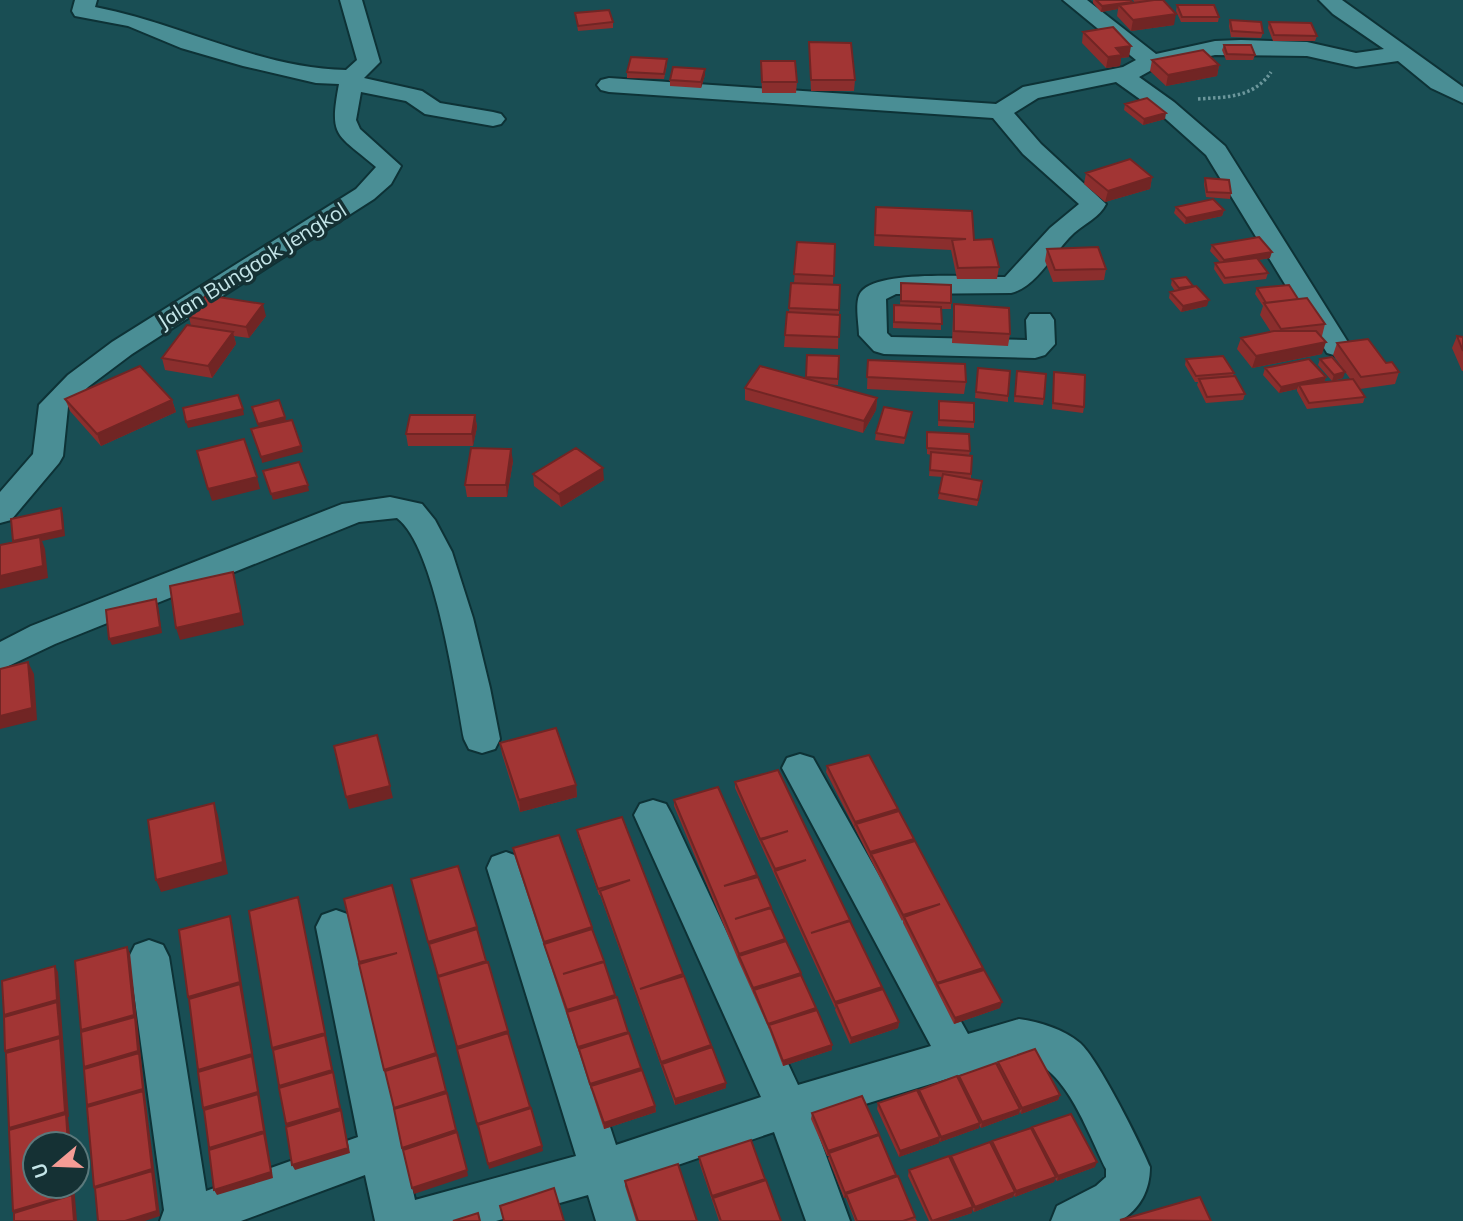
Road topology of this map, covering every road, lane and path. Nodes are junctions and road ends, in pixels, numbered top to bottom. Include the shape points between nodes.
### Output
1 (86, 0) edge
2 (351, 0) edge
3 (1074, 0) edge
4 (1330, 0) edge
5 (1283, 48) junction
6 (1401, 54) junction
7 (1151, 61) junction
8 (1120, 74) junction
9 (352, 80) junction
10 (609, 85) dead end
11 (1463, 96) edge
12 (1156, 102) junction
13 (1000, 111) junction
14 (493, 118) dead end
15 (1040, 320) dead end
16 (1337, 347) edge
17 (0, 512) edge
18 (0, 657) edge
19 (482, 739) dead end
20 (800, 768) dead end
21 (653, 816) dead end
22 (506, 869) dead end
23 (336, 927) dead end
24 (149, 957) dead end
25 (957, 1054) junction
26 (787, 1108) junction
27 (381, 1149) junction
28 (603, 1170) junction
29 (185, 1220) edge
30 (397, 1221) edge
31 (418, 1221) edge
32 (618, 1221) edge
33 (828, 1221) edge
34 (1073, 1221) edge

1 - 9 street via 83,10 134,21 189,43 316,76
2 - 9 street, Jalan Bungaok Jengkol via 369,62
3 - 7 street
4 - 6 street
5 - 6 street via 1356,60
5 - 7 street via 1215,48
5 - 12 path via 1263,86 1250,93
6 - 11 street
7 - 8 street
8 - 12 street
8 - 13 street via 1031,92
9 - 14 street via 414,96 433,109
9 - 17 street, Jalan Bungaok Jengkol via 344,120 350,133 389,166 382,179 78,381 54,405 48,456
10 - 13 street
12 - 16 street via 1216,151
13 - 15 street via 1092,207 1075,217 1011,285 891,285 872,295 873,335 884,345 1024,351 1041,344
18 - 19 street via 43,635 353,512 397,507 410,511 427,532 457,615
20 - 25 street
21 - 26 street
22 - 28 street
23 - 27 street
24 - 29 street
25 - 26 street
25 - 34 street via 1019,1038 1046,1042 1072,1063 1130,1177 1120,1196
26 - 28 street
26 - 33 street
27 - 29 street
27 - 30 street
28 - 31 street
28 - 32 street

